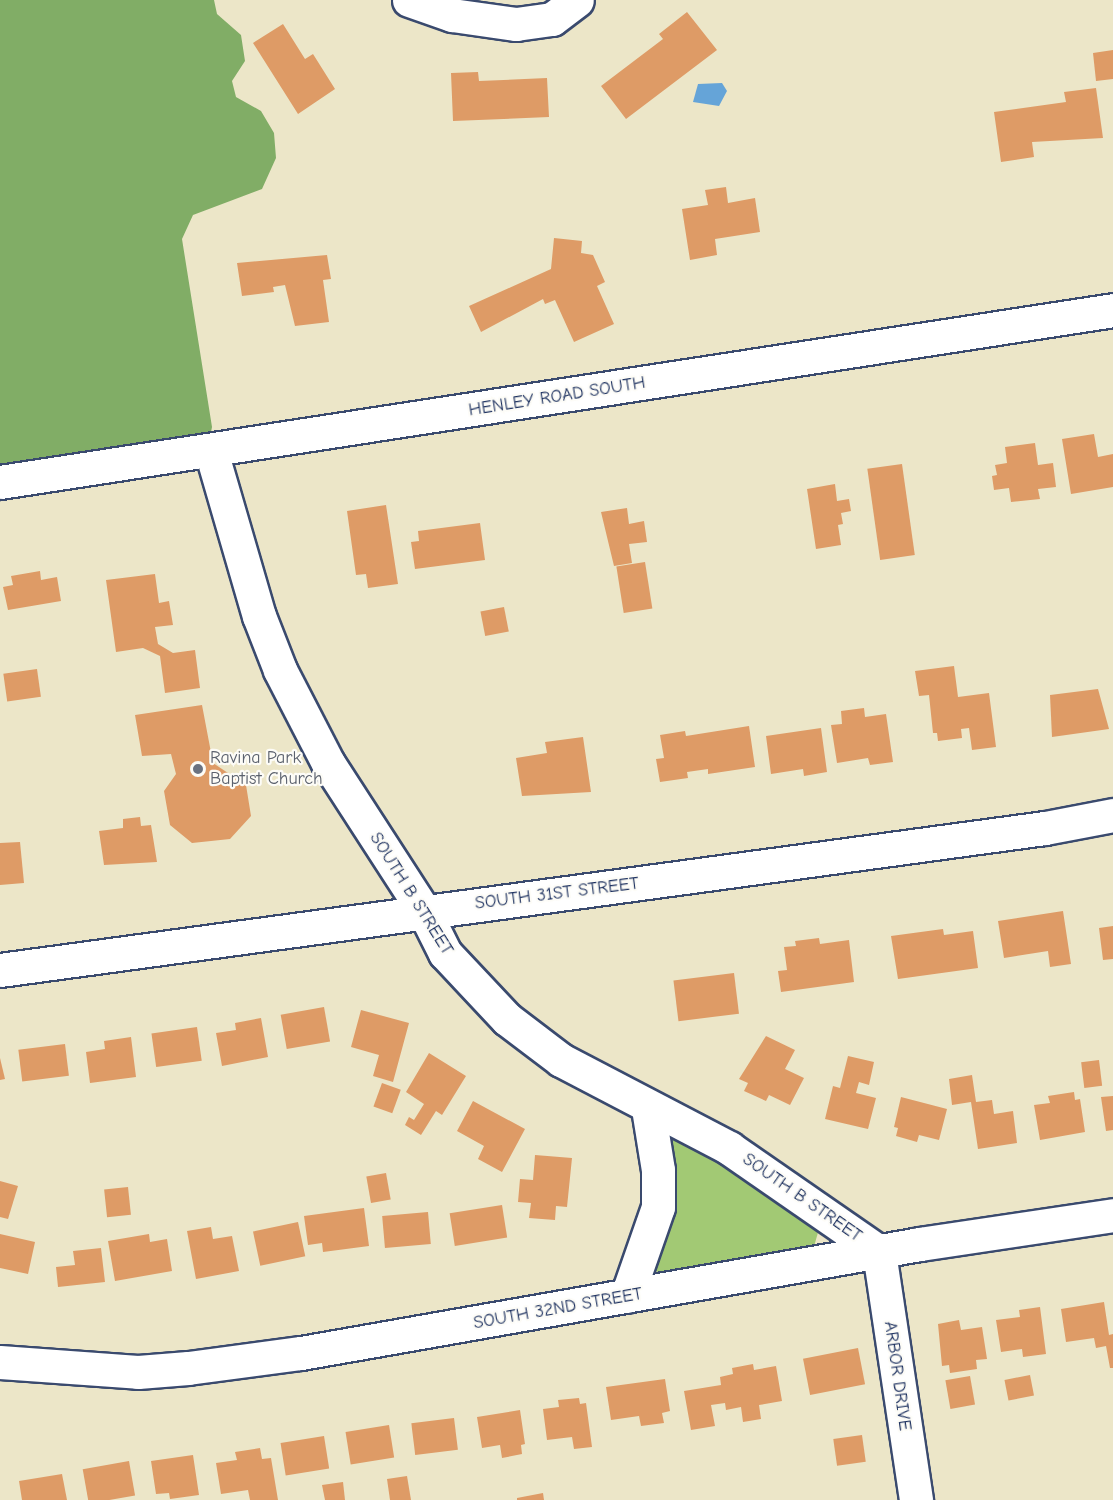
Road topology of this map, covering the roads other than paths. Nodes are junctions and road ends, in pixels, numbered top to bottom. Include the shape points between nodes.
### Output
1 (409, 0) edge
2 (577, 0) edge
3 (1113, 310) edge
4 (211, 451) junction
5 (0, 482) edge
6 (1113, 815) edge
7 (425, 913) junction
8 (0, 970) edge
9 (648, 1108) junction
10 (1113, 1215) edge
11 (879, 1252) junction
12 (627, 1296) junction
13 (0, 1362) edge
14 (916, 1500) edge

1 - 2 street via 452,15 516,24 552,19
3 - 4 street, HENLEY ROAD SOUTH
4 - 5 street, HENLEY ROAD SOUTH
4 - 7 street, SOUTH B STREET via 259,616 280,670 328,763
6 - 7 street, SOUTH 31ST STREET via 1045,828
7 - 8 street, SOUTH 31ST STREET
7 - 9 street, SOUTH B STREET via 445,953 507,1019 561,1060
9 - 11 street, SOUTH B STREET via 729,1148 814,1203
9 - 12 street via 658,1170 658,1207
10 - 11 street, SOUTH 32ND STREET
11 - 12 street, SOUTH 32ND STREET
11 - 14 street, ARBOR DRIVE
12 - 13 street, SOUTH 32ND STREET via 188,1368 138,1372

